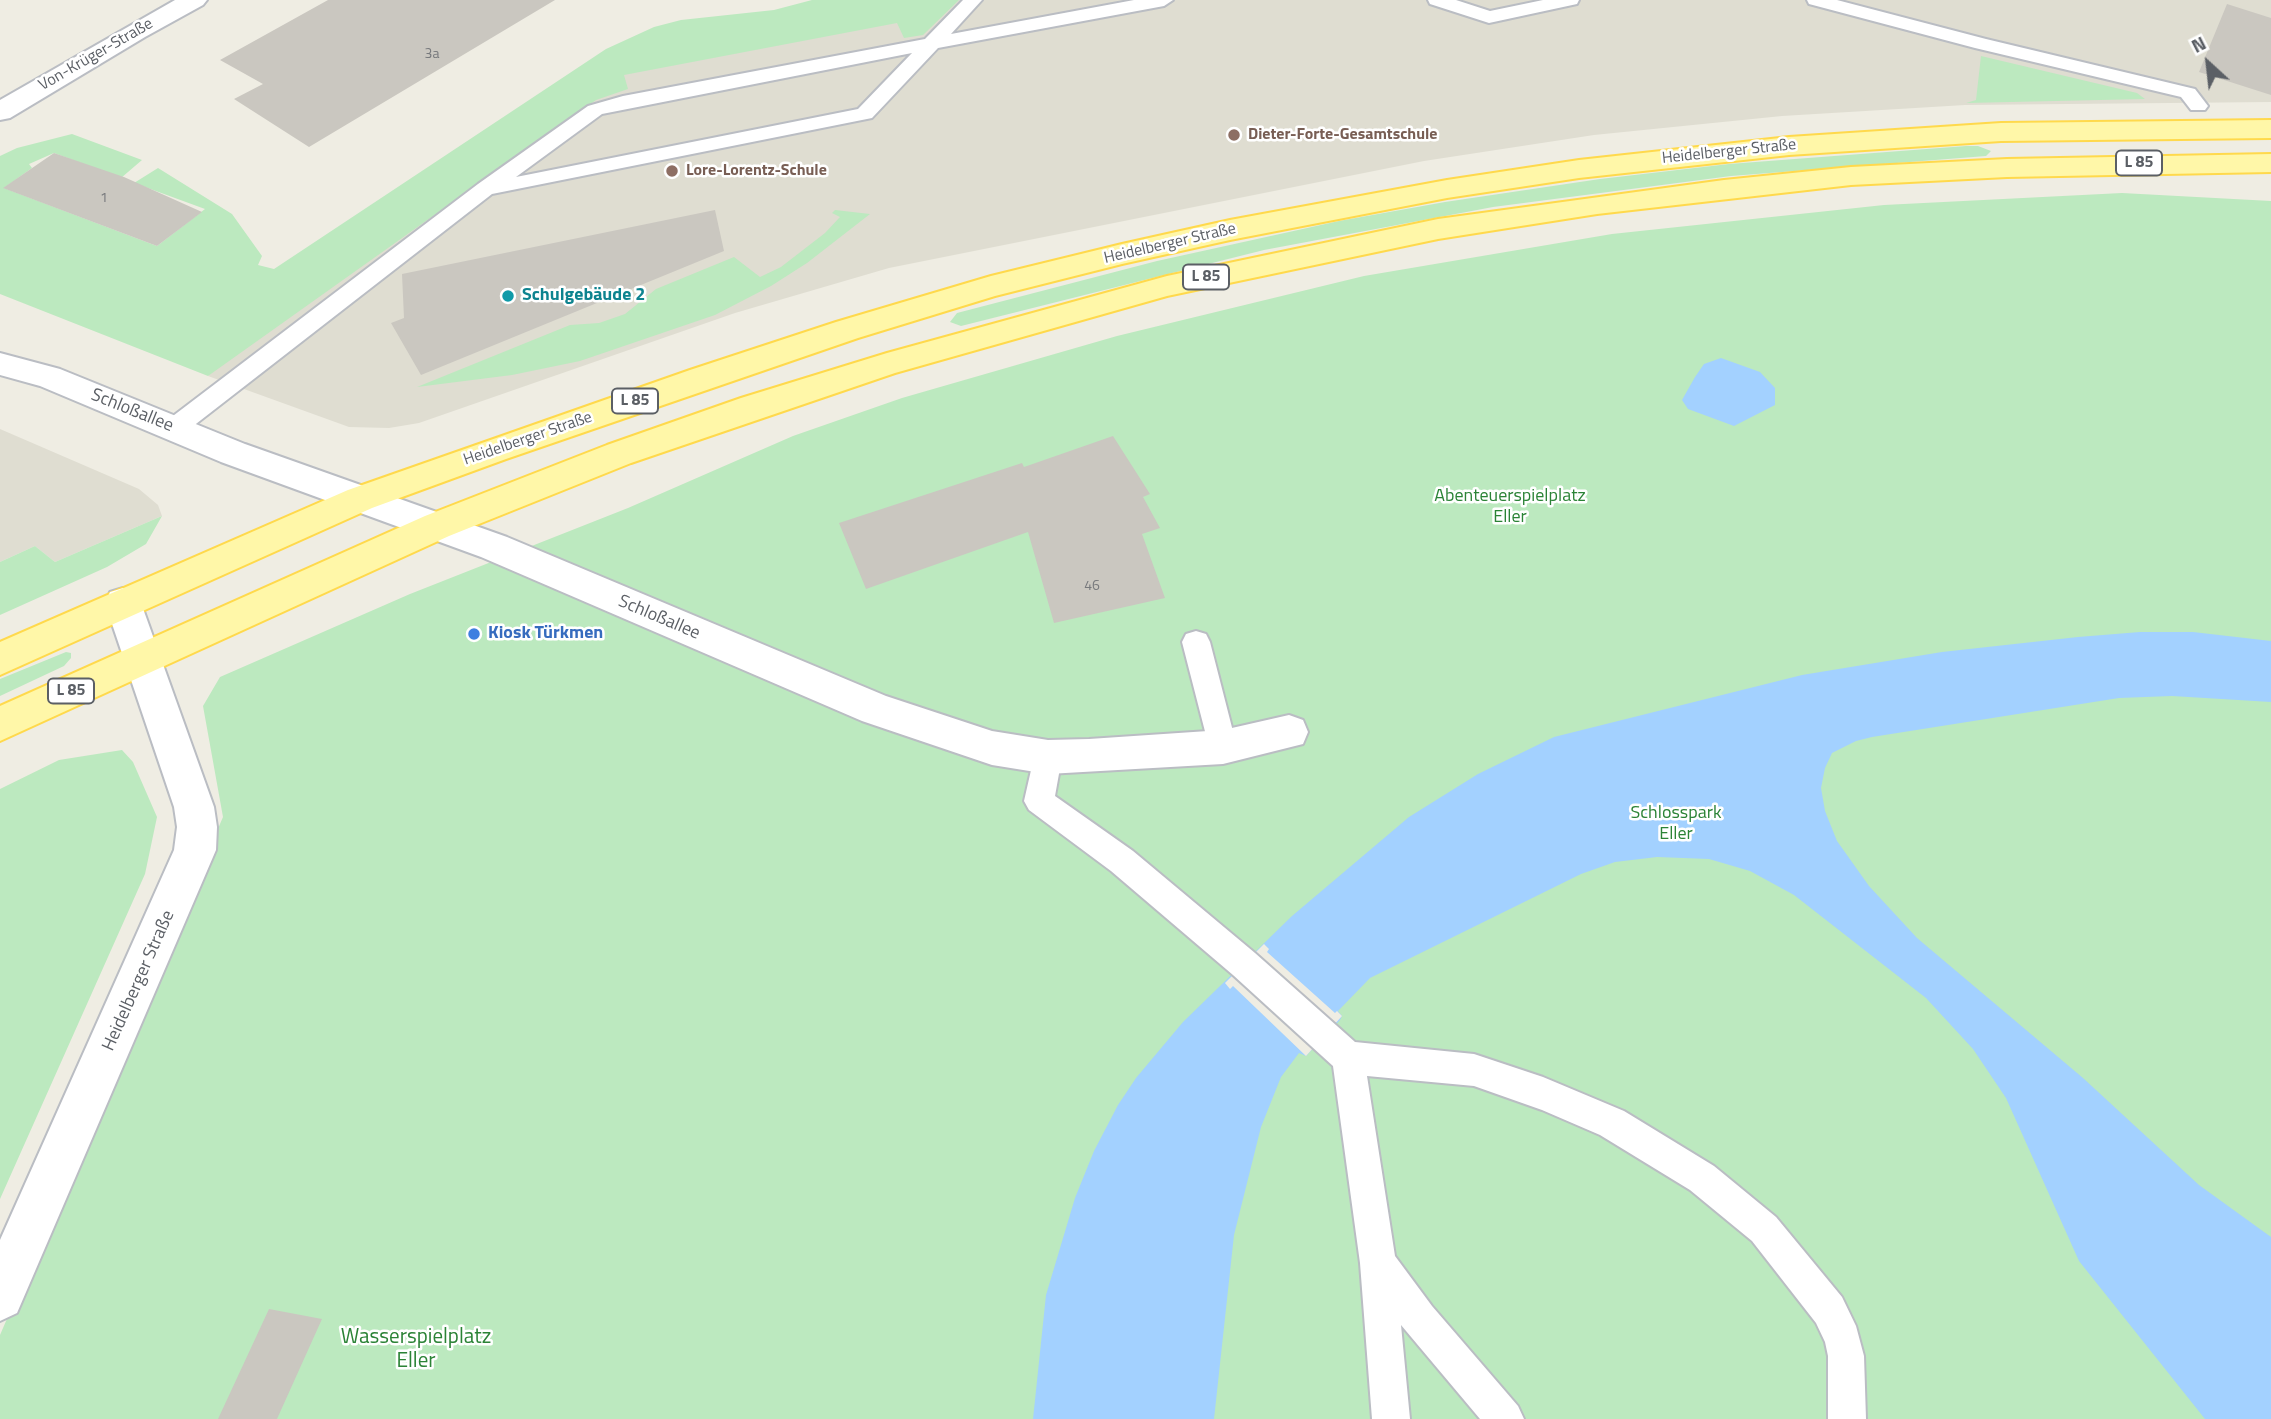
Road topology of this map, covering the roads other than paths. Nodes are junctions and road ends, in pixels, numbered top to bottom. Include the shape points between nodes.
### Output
1 (194, 0) edge
2 (973, 0) edge
3 (1164, 0) edge
4 (1437, 0) edge
5 (1570, 0) edge
6 (1815, 0) edge
7 (1521, 5) edge
8 (928, 45) junction
9 (2198, 106) dead end
10 (0, 112) edge
11 (2271, 129) edge
12 (2271, 163) edge
13 (485, 190) junction
14 (0, 346) edge
15 (0, 364) edge
16 (49, 377) junction
17 (174, 428) junction
18 (360, 499) junction
19 (437, 526) junction
20 (123, 603) junction
21 (1196, 642) dead end
22 (143, 658) junction
23 (0, 659) edge
24 (0, 724) edge
25 (1289, 732) dead end
26 (1223, 747) junction
27 (1048, 757) junction
28 (1336, 1047) junction
29 (1378, 1264) junction
30 (0, 1296) edge
31 (1391, 1419) edge
32 (1505, 1419) edge
33 (1847, 1419) edge

1 - 10 street, Von-Krüger-Straße
2 - 8 lane
3 - 8 lane
4 - 7 lane via 1489,17
5 - 7 lane
6 - 9 lane via 2188,93
8 - 13 lane via 595,110
8 - 13 lane via 865,114
11 - 18 main road, Heidelberger Straße / L 85 via 2001,132 1803,145 1578,169 1317,213 991,287 701,378
12 - 19 main road, L 85 via 2098,164 1852,176 1597,205 1314,253 1167,286 887,364 619,454
13 - 17 lane
14 - 16 street, Schloßallee
15 - 16 street, Schloßallee
16 - 17 street, Schloßallee
17 - 18 street, Schloßallee
18 - 19 street, Schloßallee
18 - 20 main road, Heidelberger Straße / L 85
19 - 22 main road, L 85
19 - 27 street, Schloßallee via 876,709 992,748
20 - 22 street, Heidelberger Straße
20 - 23 main road, Heidelberger Straße / L 85
21 - 26 lane
22 - 24 main road, L 85
22 - 30 street, Heidelberger Straße via 194,807 195,850
25 - 26 street, Schloßallee
26 - 27 street, Schloßallee
27 - 28 lane via 1039,801 1122,861
28 - 29 lane
28 - 33 lane via 1474,1070 1531,1090 1612,1123 1702,1178 1764,1229 1829,1310 1846,1356
29 - 31 lane
29 - 32 lane

